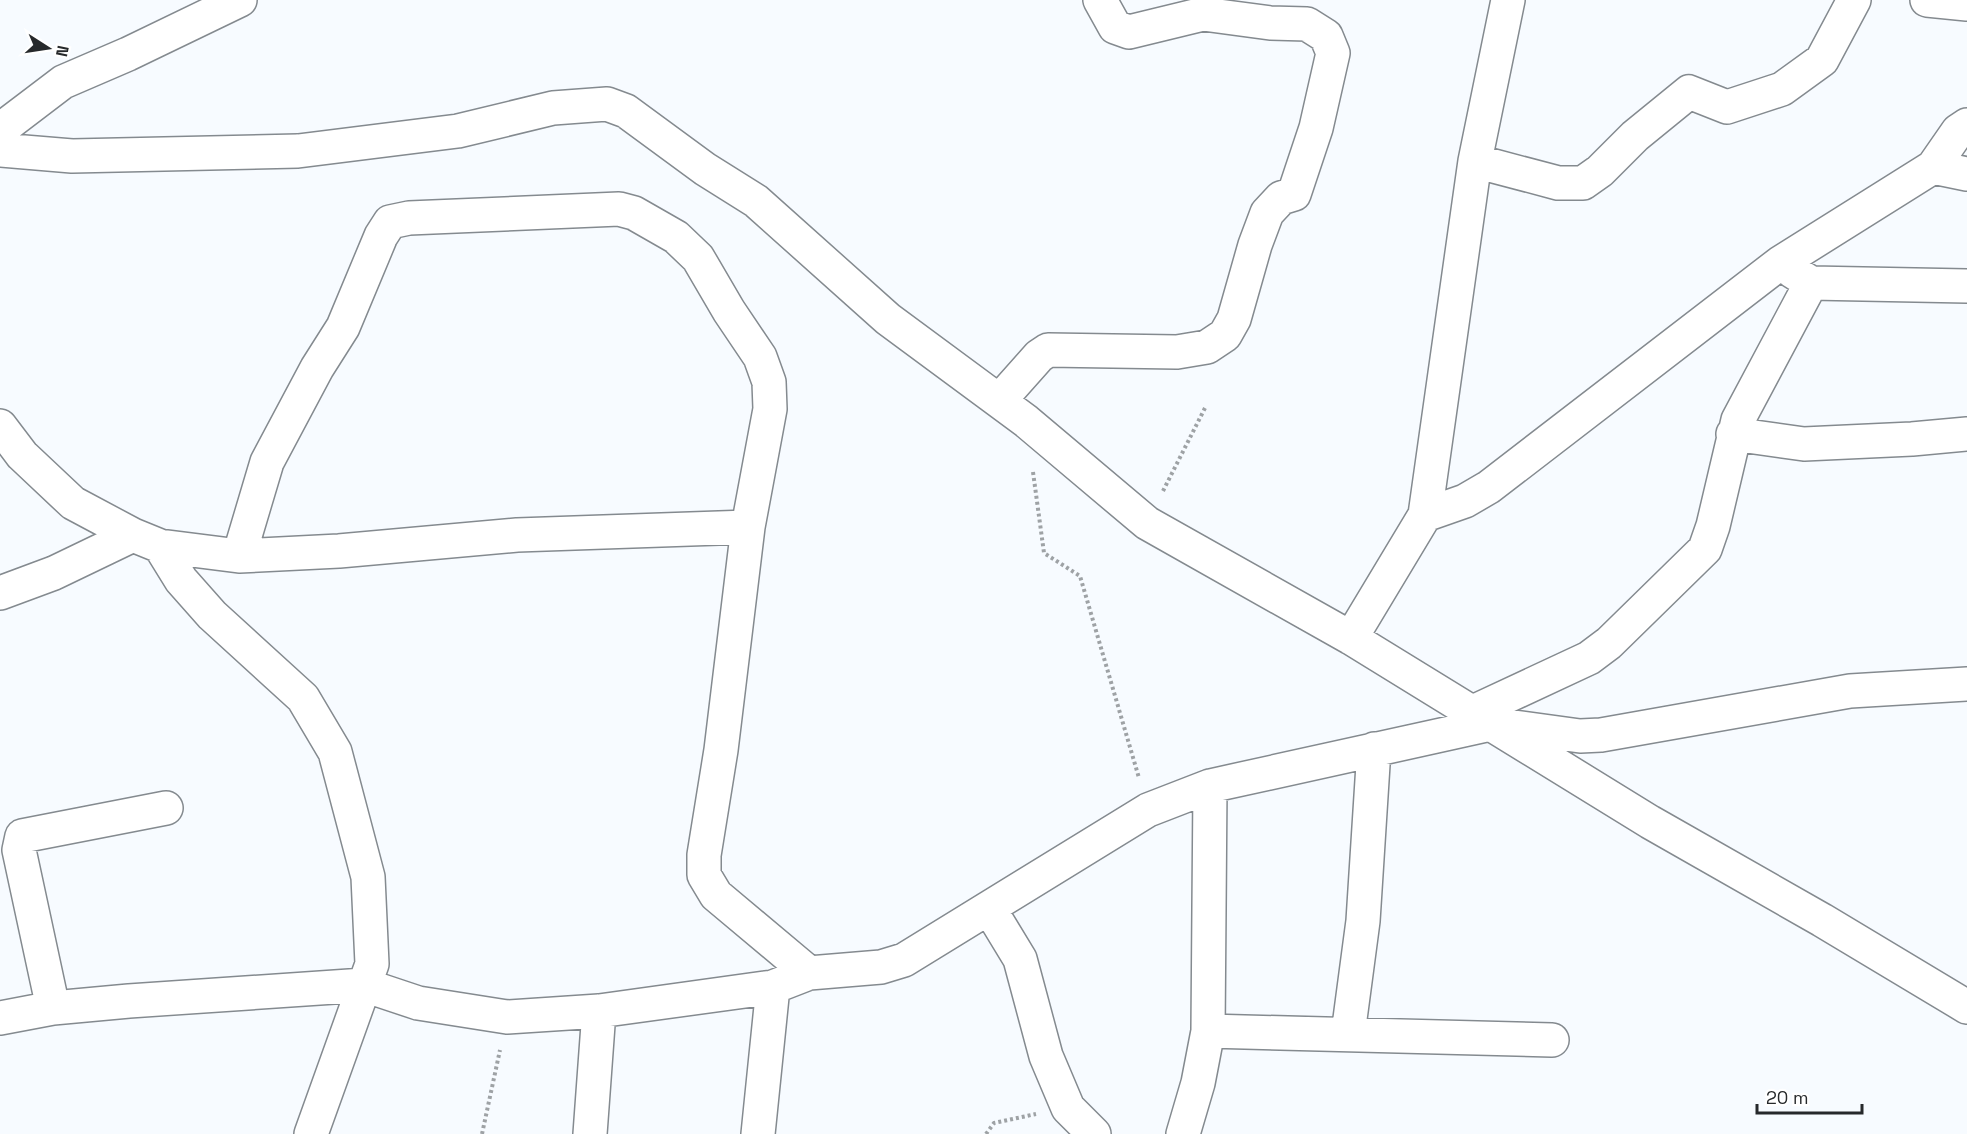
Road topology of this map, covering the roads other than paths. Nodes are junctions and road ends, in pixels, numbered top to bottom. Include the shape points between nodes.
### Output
1 (240, 0) edge
2 (1100, 0) edge
3 (1533, 0) edge
4 (1854, 0) edge
5 (1927, 0) edge
6 (1967, 4) edge
7 (1507, 8) edge
8 (186, 11) edge
9 (1967, 125) edge
10 (0, 130) edge
11 (0, 150) edge
12 (1475, 161) junction
13 (1933, 167) junction
14 (1967, 174) edge
15 (1780, 263) junction
16 (1811, 283) junction
17 (1967, 286) edge
18 (999, 401) junction
19 (0, 426) edge
20 (1733, 434) junction
21 (1967, 434) edge
22 (1425, 515) junction
23 (748, 527) junction
24 (146, 541) junction
25 (239, 556) junction
26 (0, 593) edge
27 (1351, 638) junction
28 (1967, 684) edge
29 (1481, 718) junction
30 (1374, 749) junction
31 (1210, 786) junction
32 (166, 808) dead end
33 (989, 908) junction
34 (810, 973) junction
35 (364, 986) junction
36 (773, 987) junction
37 (1967, 1007) edge
38 (53, 1008) junction
39 (599, 1011) junction
40 (0, 1018) edge
41 (1208, 1031) junction
42 (1348, 1034) junction
43 (1552, 1040) dead end
44 (311, 1134) edge
45 (590, 1134) edge
46 (758, 1134) edge
47 (1094, 1134) edge
48 (1183, 1134) edge

1 - 8 street
2 - 18 street via 1115,27 1129,32 1203,14 1308,24 1326,36 1333,53 1316,128 1294,194 1281,198 1267,213 1234,320 1226,334 1207,347 1177,352 1048,350
3 - 7 street
4 - 12 street via 1822,60 1782,89 1727,107 1689,92 1583,183 1558,183
5 - 6 street
7 - 12 street
8 - 10 street via 128,54 63,82
9 - 13 street via 1958,131
11 - 18 street via 72,156 298,151 458,131 553,108 607,104 626,111 756,201 888,319
12 - 22 street
13 - 14 street
13 - 15 street
15 - 16 street
15 - 22 street via 1489,487 1465,501
16 - 17 street
16 - 20 street
18 - 27 street via 1147,523
19 - 24 street via 22,455 73,503
20 - 21 street via 1804,444
20 - 29 street via 1705,549 1609,643
22 - 27 street
23 - 25 street via 516,535
23 - 25 street via 770,409 769,382 760,357 698,258 675,237 619,208 421,217 390,222 381,236 344,327 317,368 267,462
23 - 34 street via 704,875 716,895
24 - 25 street
24 - 26 street
24 - 35 street via 212,615 303,698 335,752 368,877 372,964
27 - 29 street
28 - 29 street via 1850,691 1608,734 1580,735
29 - 30 street
29 - 37 street via 1650,822
30 - 31 street
30 - 42 street via 1363,921
31 - 33 street via 1148,810
31 - 41 street
32 - 38 street via 22,836 19,850
33 - 34 street via 904,960 881,967
33 - 47 street via 1020,959 1046,1056 1068,1108
34 - 36 street
35 - 38 street
35 - 39 street via 418,1003 507,1017
35 - 44 street
36 - 39 street
36 - 46 street
38 - 40 street
39 - 45 street
41 - 42 street
41 - 48 street
42 - 43 street

